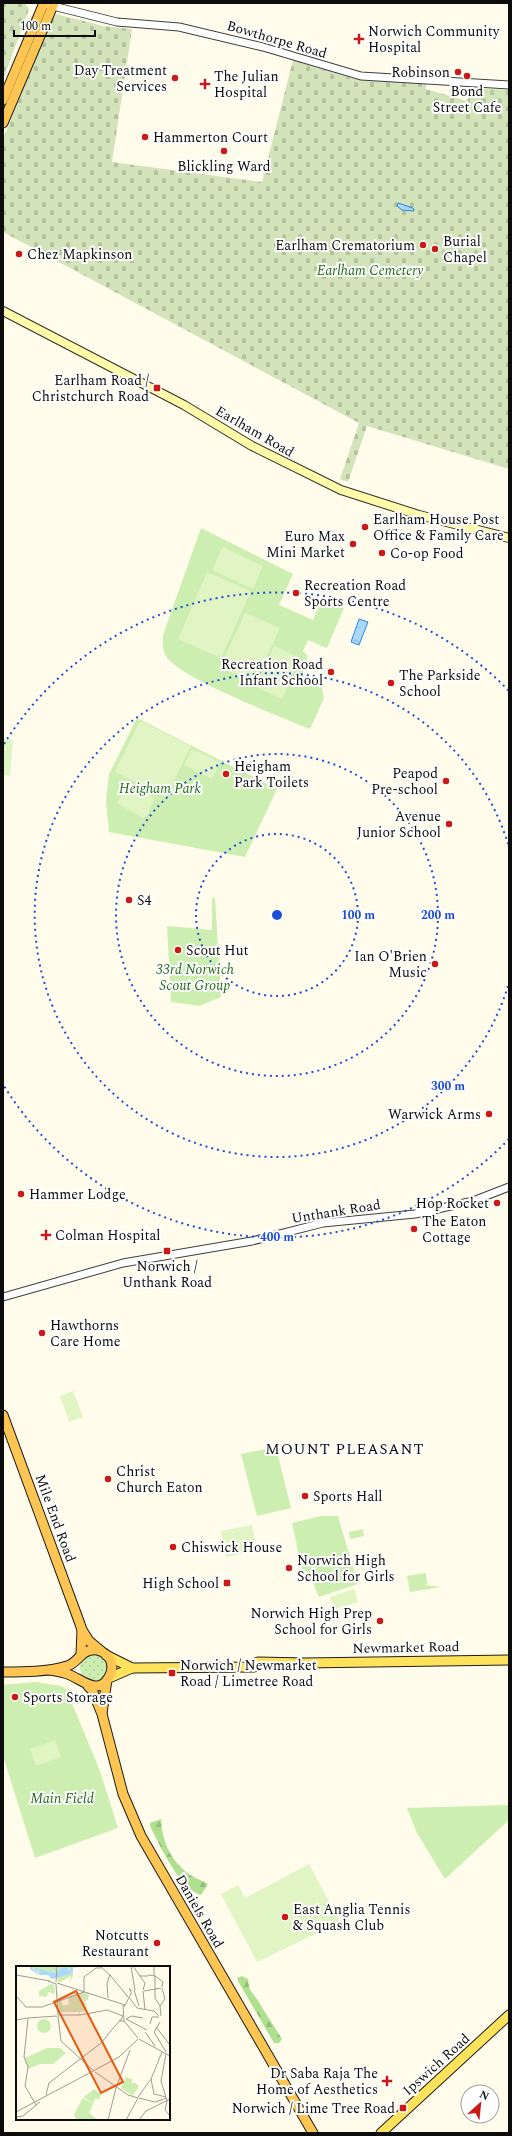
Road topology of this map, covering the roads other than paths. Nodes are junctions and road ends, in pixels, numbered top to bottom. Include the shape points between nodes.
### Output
1 (47, 4) edge
2 (509, 85) edge
3 (3, 100) edge
4 (3, 123) edge
5 (3, 311) edge
6 (509, 538) edge
7 (509, 1187) edge
8 (3, 1298) edge
9 (3, 1415) edge
10 (82, 1630) junction
11 (104, 1653) junction
12 (79, 1657) junction
13 (509, 1660) edge
14 (132, 1668) junction
15 (49, 1670) junction
16 (3, 1672) edge
17 (108, 1679) junction
18 (79, 1680) junction
19 (88, 1686) junction
20 (102, 1714) junction
21 (509, 2015) edge
22 (301, 2111) junction
23 (309, 2133) edge
24 (313, 2133) edge
25 (381, 2133) edge

1 - 2 street, Bowthorpe Road via 117,22 194,30 361,76
1 - 3 highway
1 - 4 highway
5 - 6 main road, Earlham Road via 184,405 252,446 341,490 419,515
7 - 8 street, Unthank Road via 473,1201 415,1214 323,1224 252,1241 123,1263
9 - 10 highway, Mile End Road
10 - 11 highway, Mile End Road
10 - 12 highway, Mile End Road
11 - 12 highway via 91,1650
11 - 14 main road, Newmarket Road
11 - 17 highway via 112,1666
12 - 15 highway via 68,1666
12 - 18 highway via 75,1670
13 - 14 main road, Newmarket Road via 258,1662 248,1666
14 - 17 main road, Newmarket Road
15 - 16 highway
15 - 18 highway via 68,1674
17 - 19 highway, Newmarket Road via 98,1686
17 - 20 highway, Daniels Road
18 - 19 highway
19 - 20 highway, Daniels Road
20 - 22 highway, Daniels Road via 123,1794 141,1836
21 - 25 main road, Ipswich Road
22 - 23 highway, Daniels Road
22 - 24 highway, Daniels Road

